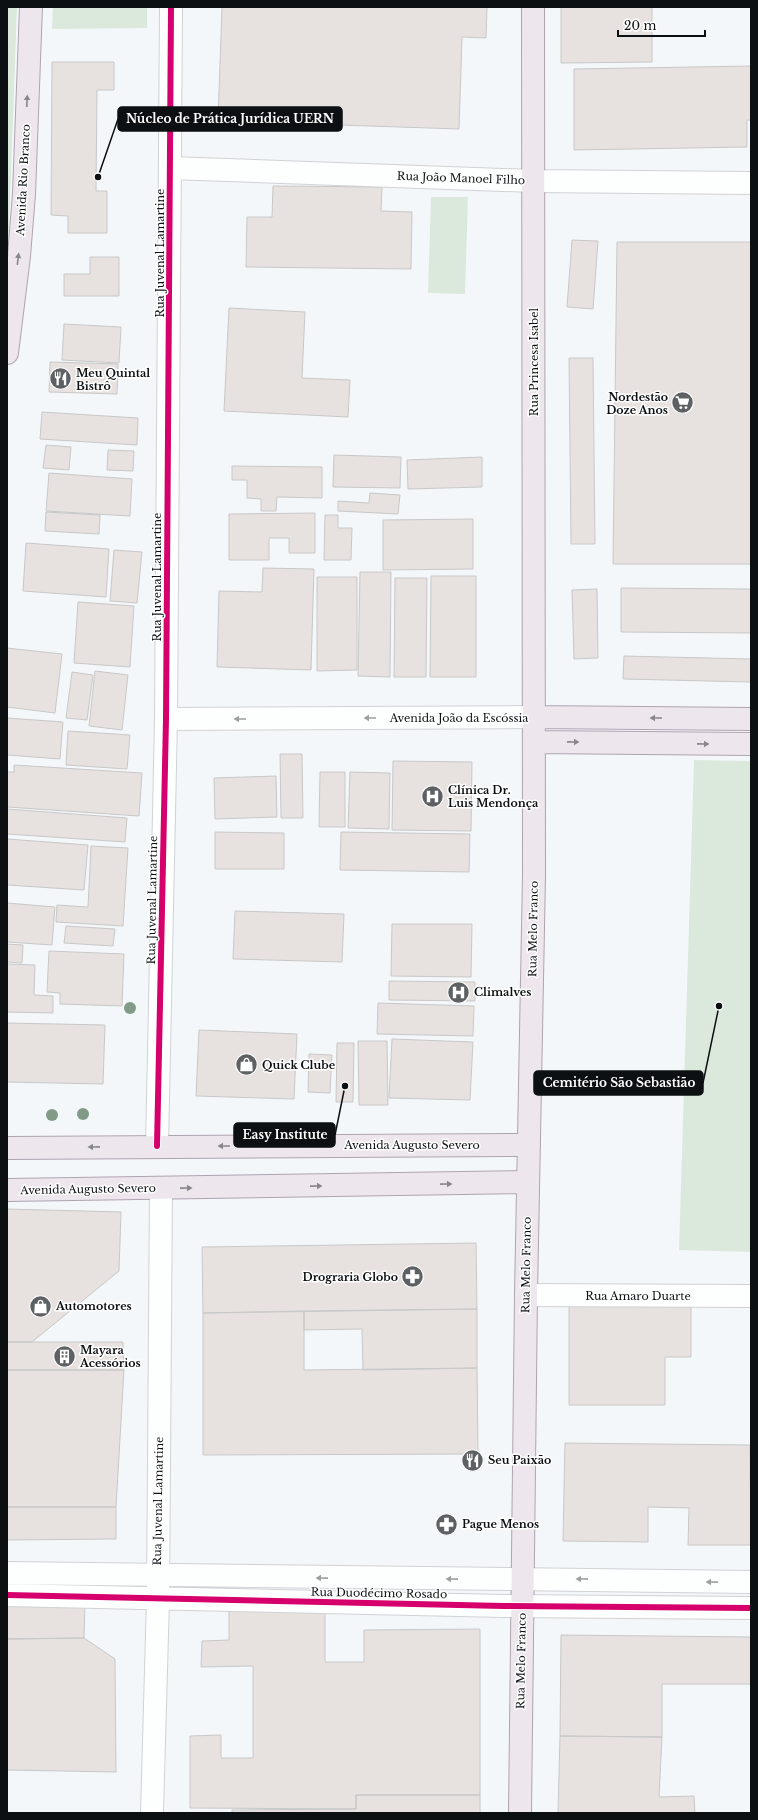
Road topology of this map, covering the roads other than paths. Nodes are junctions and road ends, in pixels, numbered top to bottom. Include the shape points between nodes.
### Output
1 (30, 7) edge
2 (172, 7) edge
3 (533, 7) edge
4 (170, 168) junction
5 (534, 181) junction
6 (751, 183) edge
7 (11, 284) edge
8 (7, 353) edge
9 (535, 717) junction
10 (166, 719) junction
11 (751, 719) edge
12 (534, 742) junction
13 (751, 744) edge
14 (529, 1145) junction
15 (157, 1146) junction
16 (7, 1148) edge
17 (528, 1182) junction
18 (161, 1188) junction
19 (7, 1190) edge
20 (526, 1295) junction
21 (751, 1296) edge
22 (7, 1573) edge
23 (157, 1576) junction
24 (522, 1581) junction
25 (751, 1582) edge
26 (7, 1595) edge
27 (158, 1599) junction
28 (522, 1605) junction
29 (751, 1608) edge
30 (152, 1813) edge
31 (520, 1813) edge

7 -> 1 main road, Avenida Rio Branco via 19,256 24,194
2 - 4 street, Rua Juvenal Lamartine
3 - 5 main road, Rua Princesa Isabel
4 - 5 street, Rua João Manoel Filho
4 - 10 street, Rua Juvenal Lamartine
5 - 6 street, Rua João Manoel Filho
5 - 9 main road, Rua Princesa Isabel
7 - 8 main road, Avenida Rio Branco
9 -> 10 street, Avenida João da Escóssia
11 -> 9 main road, Avenida João da Escóssia
9 - 12 main road, Rua Melo Franco
10 - 15 street, Rua Juvenal Lamartine
12 -> 13 main road
12 - 14 main road, Rua Melo Franco
14 -> 15 main road, Avenida Augusto Severo
14 - 17 main road, Rua Melo Franco
15 -> 16 main road, Avenida Augusto Severo
18 -> 17 main road, Avenida Augusto Severo
17 - 20 main road, Rua Melo Franco
18 - 19 main road, Avenida Augusto Severo
18 - 23 street, Rua Juvenal Lamartine
20 - 21 street, Rua Amaro Duarte
20 - 24 main road, Rua Melo Franco
22 - 23 street, Rua Duodécimo Rosado
24 -> 23 street, Rua Duodécimo Rosado
23 - 27 street, Rua Juvenal Lamartine
25 -> 24 street, Rua Duodécimo Rosado via 592,1579
24 - 28 main road, Rua Melo Franco
26 - 27 street, Rua Duodécimo Rosado
27 - 28 street, Rua Duodécimo Rosado
27 - 30 street, Rua Juvenal Lamartine
28 - 29 street, Rua Duodécimo Rosado
28 - 31 main road, Rua Melo Franco

